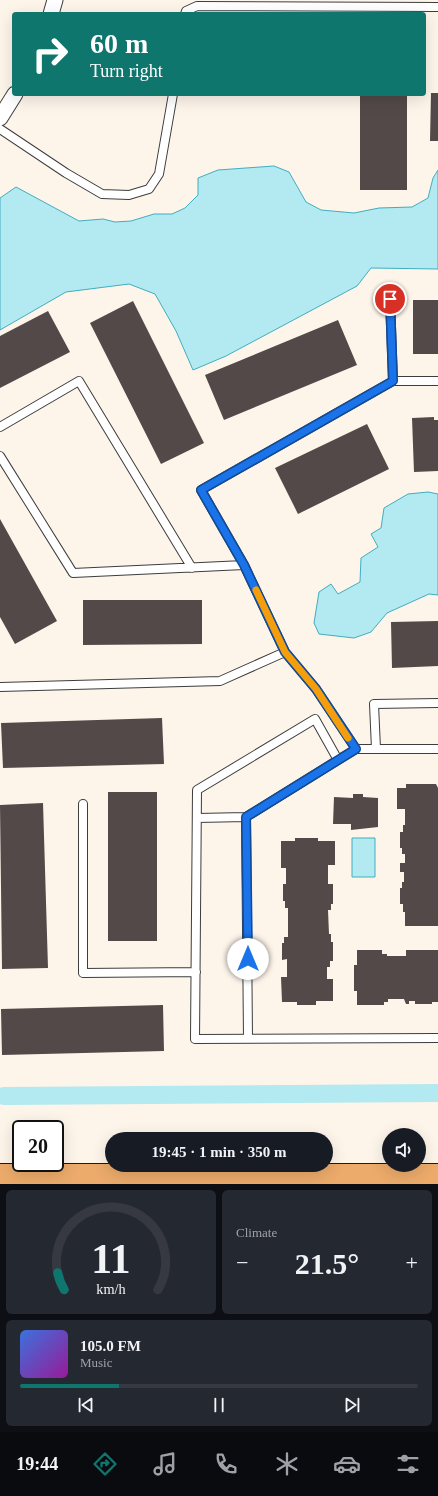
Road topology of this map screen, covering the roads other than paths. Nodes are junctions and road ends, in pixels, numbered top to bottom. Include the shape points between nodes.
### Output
1 (55, 0) edge
2 (438, 7) edge
3 (52, 12) edge
4 (186, 12) edge
5 (14, 96) edge
6 (173, 96) edge
7 (0, 118) edge
8 (0, 129) edge
9 (390, 299) dead end
10 (393, 381) junction
11 (438, 381) edge
12 (0, 427) edge
13 (0, 456) edge
14 (244, 565) junction
15 (192, 568) junction
16 (285, 652) junction
17 (0, 687) edge
18 (438, 703) edge
19 (356, 749) junction
20 (376, 749) junction
21 (438, 749) edge
22 (338, 760) junction
23 (83, 804) dead end
24 (246, 817) junction
25 (197, 818) junction
26 (196, 972) junction
27 (248, 1038) junction
28 (438, 1038) edge
29 (438, 1175) edge
30 (0, 1176) edge
31 (349, 1180) edge

1 - 3 street
2 - 4 lane via 197,6
5 - 7 street
6 - 8 lane via 159,174 149,189 129,195 102,194
9 - 10 lane
10 - 11 lane
10 - 14 lane via 201,490
12 - 15 lane via 79,381
13 - 15 lane via 73,573
14 - 15 lane
14 - 16 lane
16 - 17 lane via 220,681
16 - 19 lane via 316,689
18 - 20 lane via 374,704
19 - 20 lane
19 - 22 lane
20 - 21 lane
22 - 24 lane
22 - 25 lane via 315,719 197,790
23 - 26 lane via 83,973
24 - 25 lane
24 - 27 lane
25 - 26 lane
26 - 27 lane via 195,1038
27 - 28 lane
29 - 31 main road
30 - 31 main road

